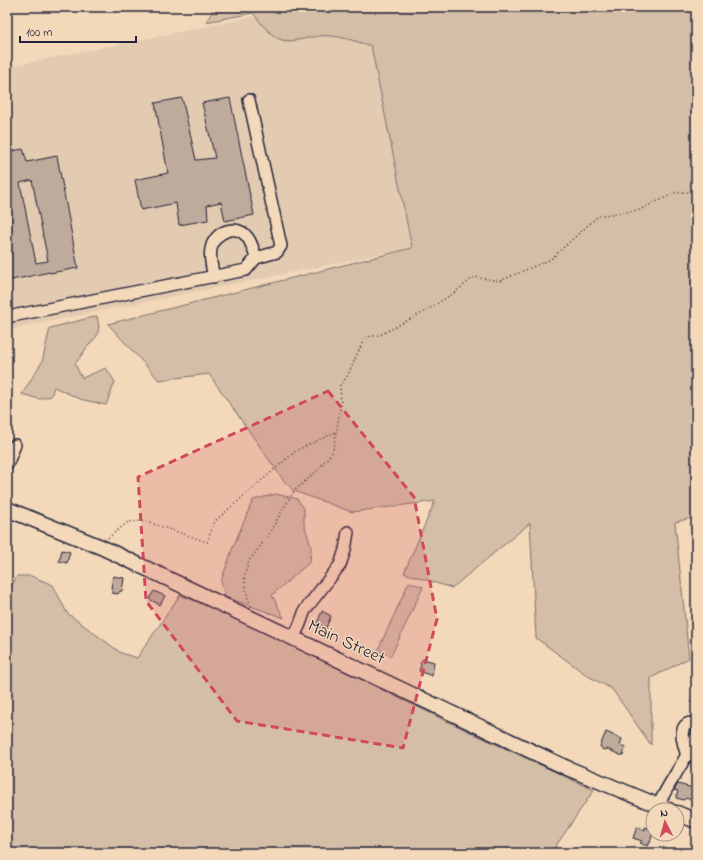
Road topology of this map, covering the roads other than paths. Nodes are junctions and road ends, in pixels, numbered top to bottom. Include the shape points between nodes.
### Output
1 (249, 100) dead end
2 (256, 258) junction
3 (214, 277) junction
4 (7, 317) edge
5 (14, 445) dead end
6 (7, 465) edge
7 (7, 509) edge
8 (348, 532) dead end
9 (293, 639) junction
10 (696, 726) edge
11 (696, 736) edge
12 (687, 756) junction
13 (649, 802) edge
14 (664, 802) edge
15 (685, 816) edge
16 (696, 821) edge

1 - 2 lane via 281,246 276,252
2 - 3 lane via 246,270
2 - 3 lane via 250,242 243,233 234,230 224,232 216,237 210,249
3 - 4 lane
5 - 6 lane
7 - 9 main road, Main Street via 101,547
8 - 9 lane via 340,565 305,610
9 - 13 main road, Main Street via 560,765
10 - 12 lane via 690,723 683,729
11 - 12 lane
12 - 14 lane via 669,784
15 - 16 main road

